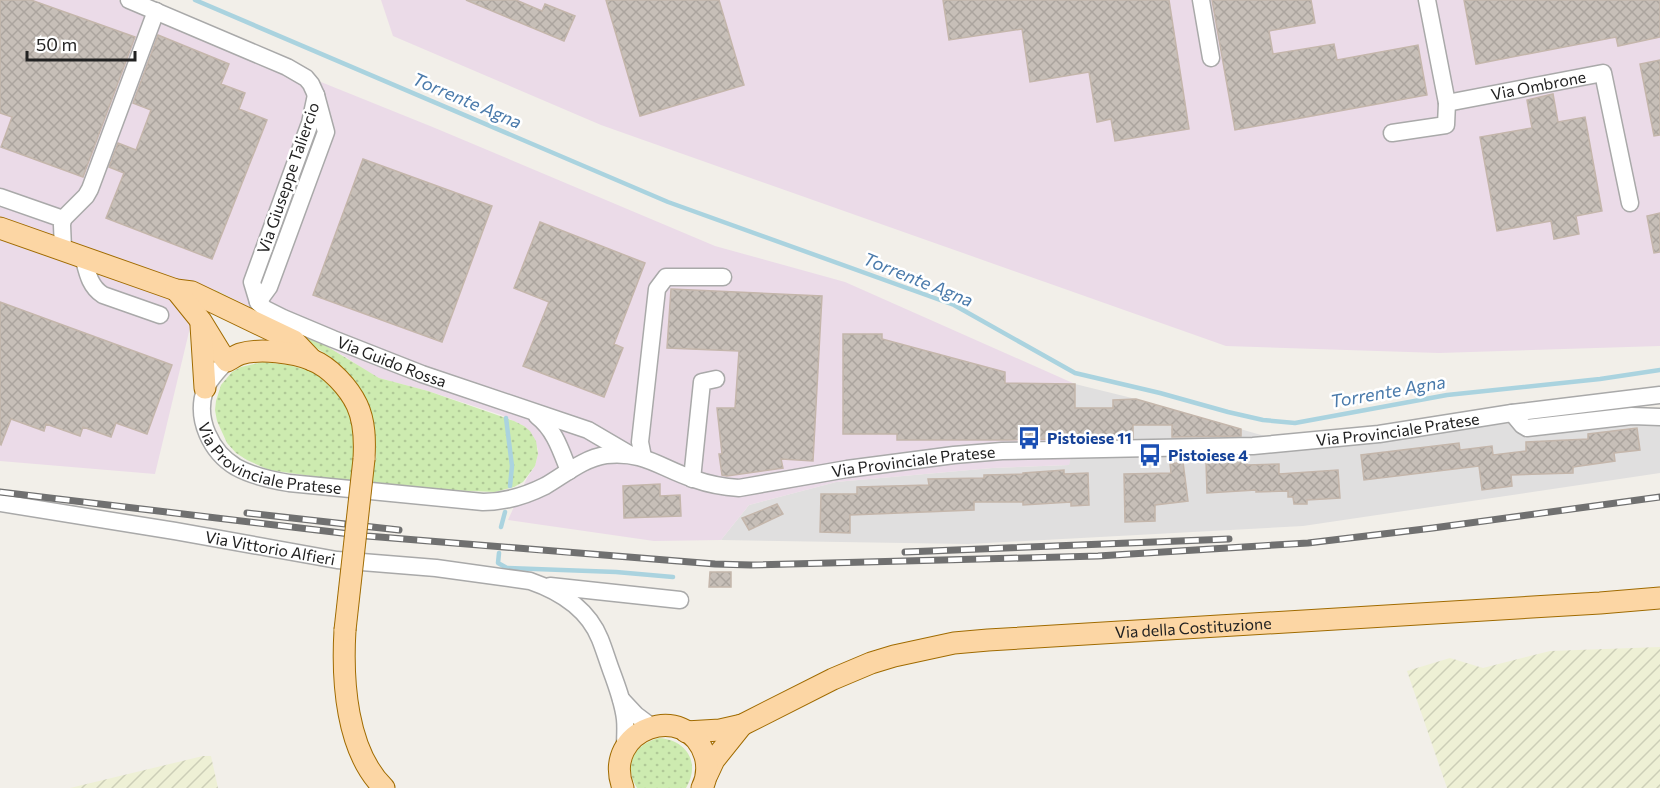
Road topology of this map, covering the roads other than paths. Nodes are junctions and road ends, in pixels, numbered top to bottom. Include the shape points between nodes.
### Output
1 (129, 0) edge
2 (1200, 0) edge
3 (1426, 0) edge
4 (156, 11) junction
5 (1211, 58) dead end
6 (1447, 103) junction
7 (1392, 133) dead end
8 (0, 197) edge
9 (1630, 203) dead end
10 (63, 219) junction
11 (0, 228) edge
12 (63, 249) junction
13 (83, 256) junction
14 (723, 277) dead end
15 (176, 290) junction
16 (258, 302) joint
17 (231, 312) junction
18 (160, 315) dead end
19 (201, 321) junction
20 (237, 357) junction
21 (312, 360) junction
22 (716, 379) dead end
23 (205, 388) junction
24 (1660, 395) edge
25 (531, 412) junction
26 (1512, 413) junction
27 (1660, 417) edge
28 (637, 456) junction
29 (569, 471) junction
30 (692, 479) junction
31 (0, 503) edge
32 (543, 585) junction
33 (1660, 598) edge
34 (680, 600) dead end
35 (621, 698) junction
36 (742, 725) junction
37 (652, 727) junction
38 (686, 732) junction
39 (625, 747) junction
40 (704, 781) edge
41 (617, 785) edge
42 (384, 788) edge

1 - 4 street
2 - 5 street
3 - 6 street
4 - 10 street via 90,189
4 - 16 street, Via Giuseppe Taliercio via 287,67 306,78 316,95 310,123 252,282
6 - 7 street via 1446,125
6 - 9 street, Via Ombrone via 1603,73
8 - 10 street
10 - 12 street
11 - 12 main road, Via Guido Rossa
12 - 13 main road, Via Guido Rossa
13 - 15 main road, Via Guido Rossa
13 - 18 street via 96,290
14 - 28 street via 666,277 657,289
15 - 17 main road, Via Guido Rossa via 192,292
15 - 19 main road
16 - 25 street, Via Guido Rossa via 265,309 333,339
17 - 20 main road via 243,332
17 - 21 main road, Via Guido Rossa via 294,341
19 - 20 main road via 220,352
19 - 23 main road
20 - 21 main road, Via Provinciale Pratese via 278,352
20 - 23 street, Via Provinciale Pratese via 215,373
21 - 42 main road, Via Provinciale Pratese, bridge via 327,369 357,404 365,437 344,657 346,692 359,751
22 - 30 street via 702,382
23 - 29 street, Via Provinciale Pratese via 202,417 216,448 246,472 276,481 491,502 527,494
24 - 26 street, Via Provinciale Pratese
25 - 28 street, Via Guido Rossa via 588,430
25 - 29 street, Via Guido Rossa via 552,432
26 - 27 street via 1527,428 1632,416
26 - 30 street, Via Provinciale Pratese via 1379,434 1253,446 954,455 739,488
28 - 29 street, Via Provinciale Pratese via 604,455
28 - 30 street, Via Provinciale Pratese
31 - 32 street, Via Vittorio Alfieri via 337,560 436,568
32 - 34 street, Via Vittorio Alfieri
32 - 35 street, Via Vittorio Alfieri via 577,607 593,625
33 - 36 main road, Via della Costituzione via 954,643 871,663
35 - 37 street, Via Vittorio Alfieri
35 - 39 street, Via Vittorio Alfieri
36 - 38 main road
36 - 40 main road via 714,760
37 - 38 main road via 669,726
37 - 39 main road via 641,731
38 - 40 main road via 703,750
39 - 41 main road

